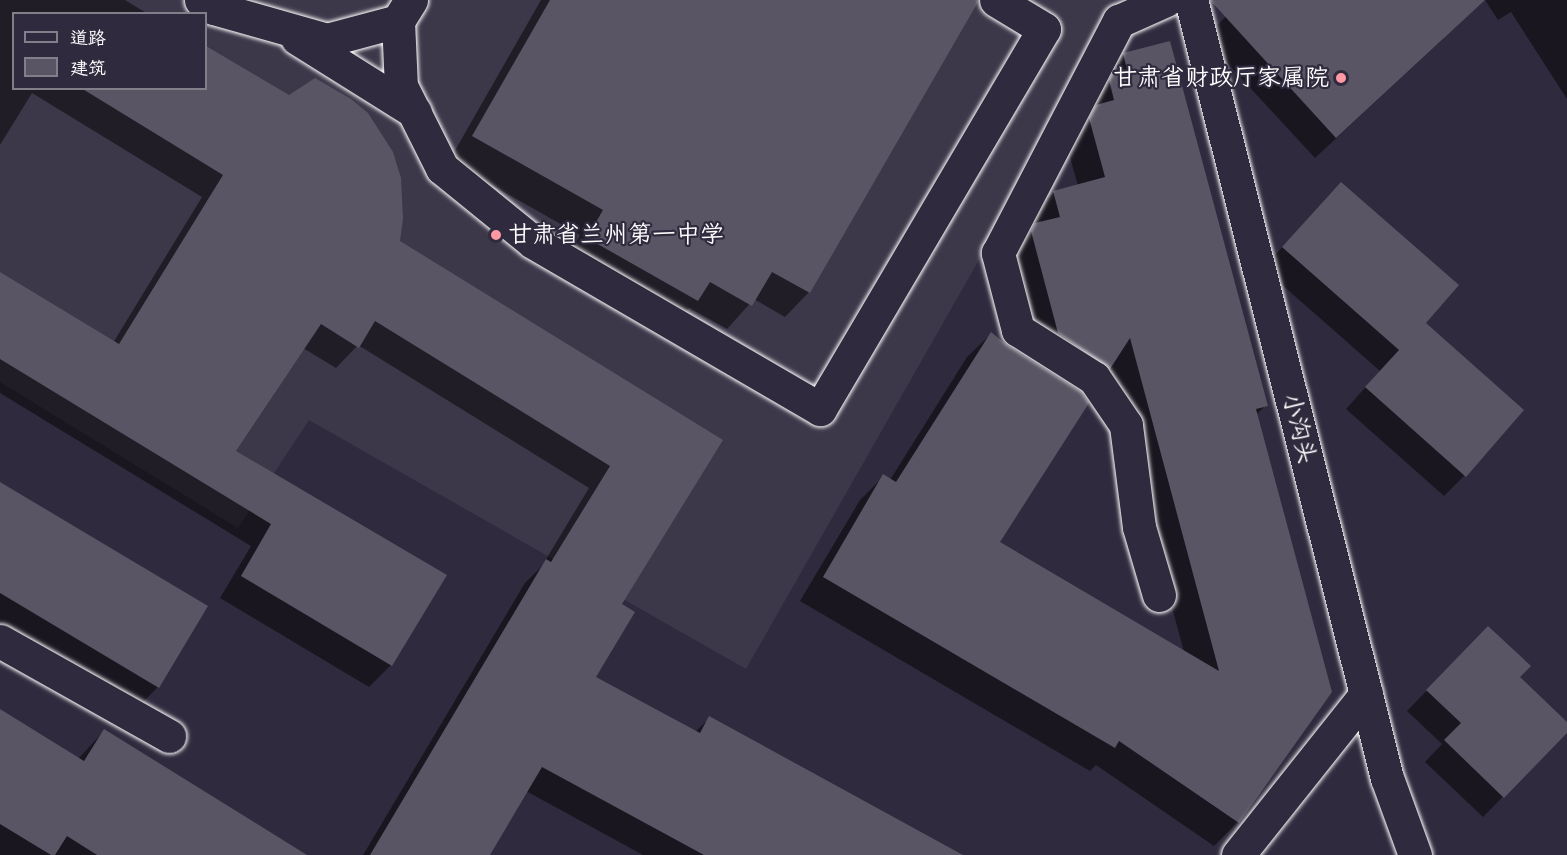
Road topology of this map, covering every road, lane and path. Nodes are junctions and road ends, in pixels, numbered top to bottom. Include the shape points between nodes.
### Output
1 (201, 0) edge
2 (996, 0) edge
3 (1166, 0) edge
4 (1191, 0) edge
5 (404, 11) edge
6 (280, 27) junction
7 (415, 112) junction
8 (1160, 596) dead end
9 (0, 642) edge
10 (1366, 694) junction
11 (168, 736) dead end
12 (1238, 855) edge
13 (1415, 855) edge

1 - 6 street via 214,8
2 - 7 street via 1044,29 820,409 533,242 442,168
3 - 8 street via 1119,21 998,253 1018,330 1094,378 1126,424 1139,527
4 - 10 street, 小沟头
5 - 6 street via 327,40
5 - 7 street via 401,86
6 - 7 street
9 - 11 street
10 - 12 street
10 - 13 street, 小沟头 via 1387,778

